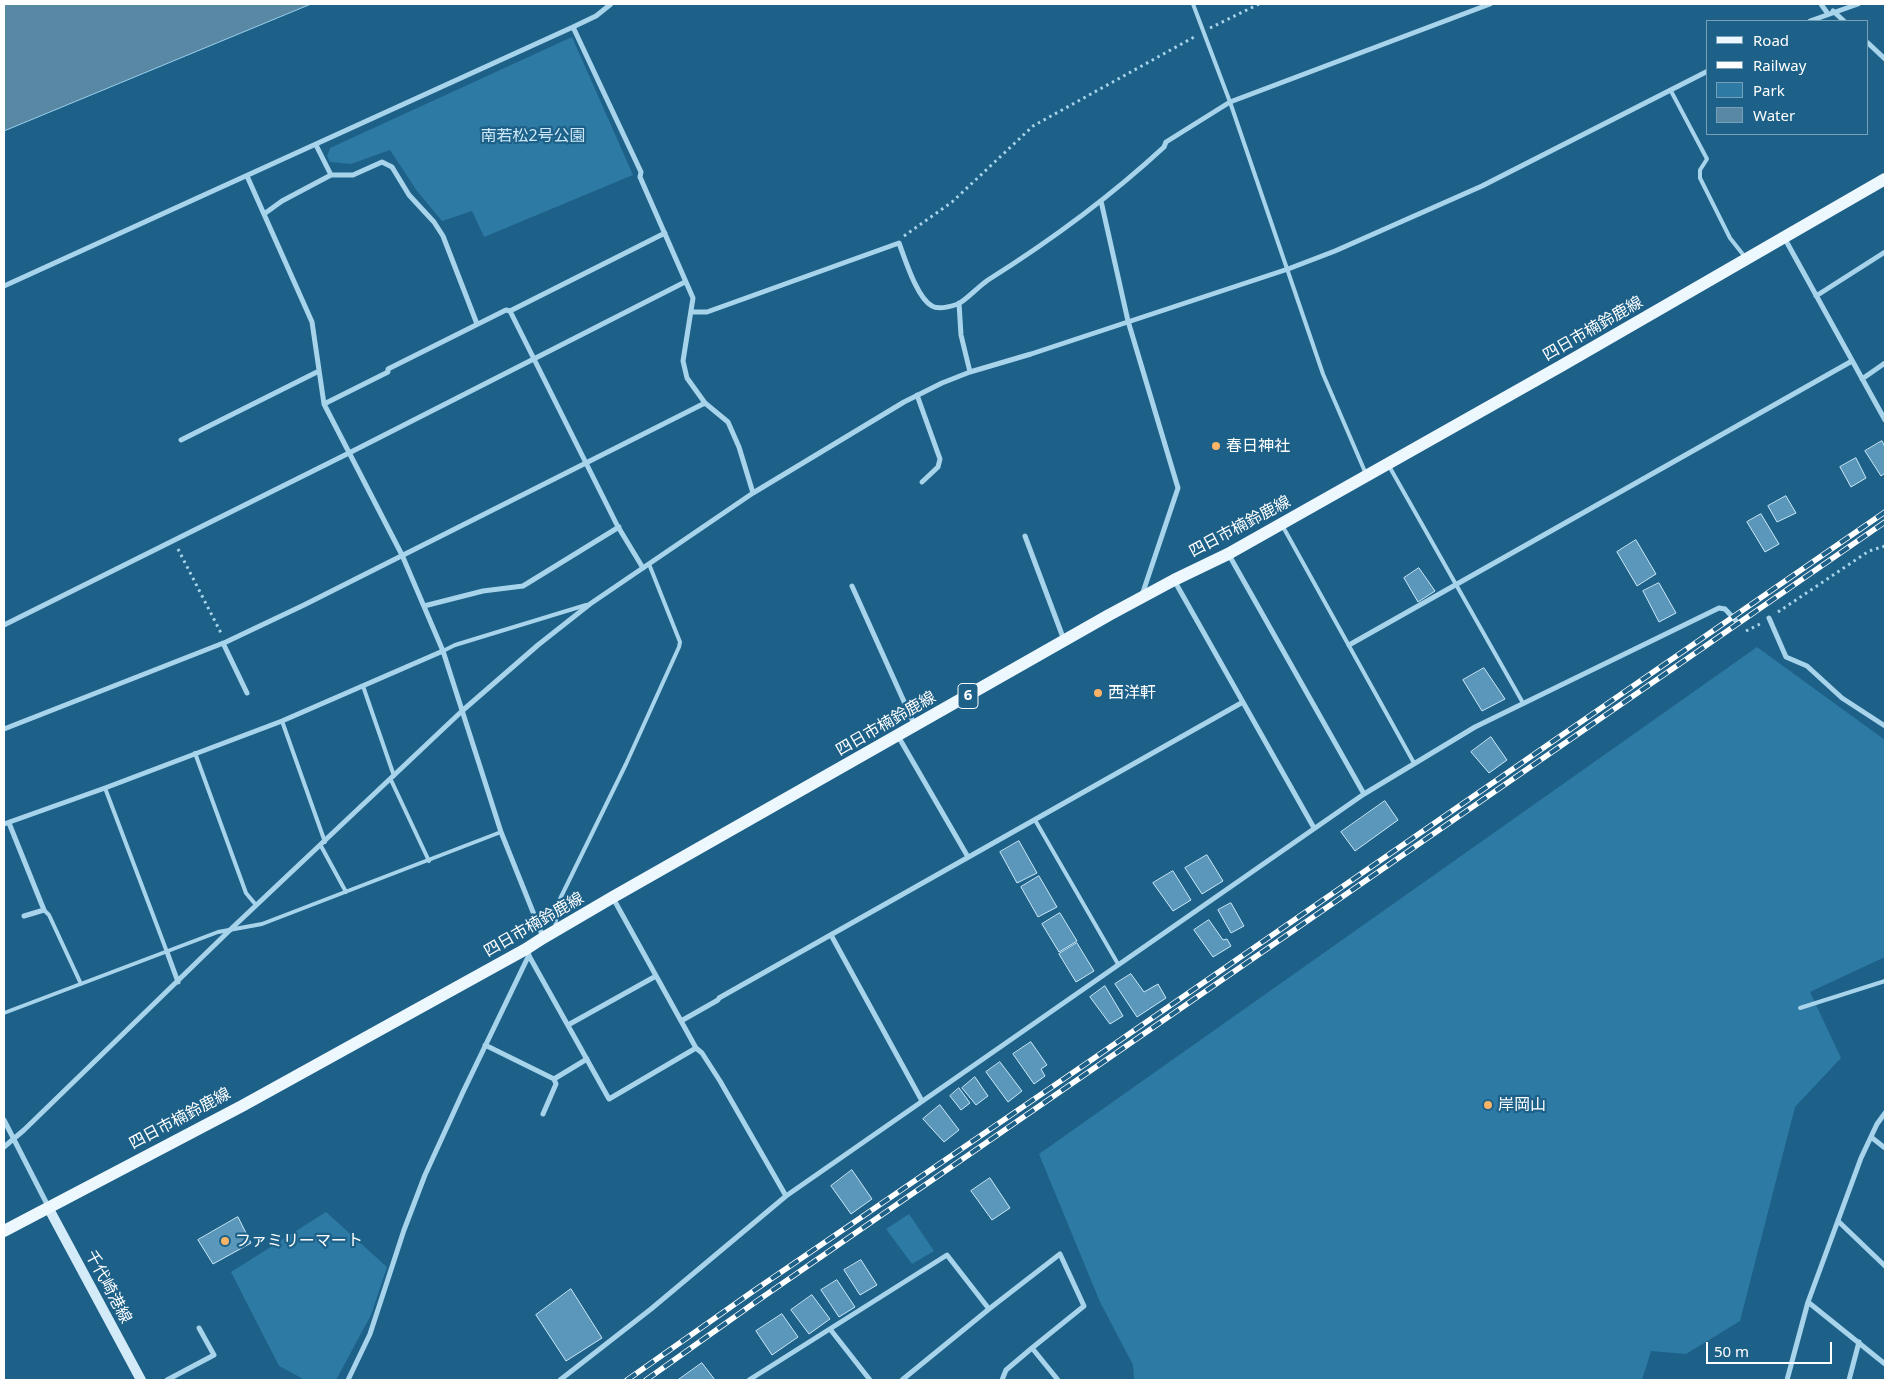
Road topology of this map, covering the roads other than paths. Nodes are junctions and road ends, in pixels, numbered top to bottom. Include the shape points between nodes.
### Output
1 (612, 4) edge
2 (1193, 4) edge
3 (1490, 4) edge
4 (1821, 4) edge
5 (1858, 4) edge
6 (1831, 12) junction
7 (1812, 20) edge
8 (1843, 20) edge
9 (573, 27) junction
10 (1869, 44) edge
11 (1885, 59) edge
12 (1706, 73) edge
13 (1671, 91) junction
14 (1230, 102) junction
15 (316, 145) junction
16 (247, 176) junction
17 (331, 176) junction
18 (1885, 179) edge
19 (1101, 201) junction
20 (264, 214) junction
21 (665, 233) junction
22 (1784, 237) junction
23 (1885, 252) edge
24 (1746, 259) junction
25 (1288, 269) junction
26 (685, 282) junction
27 (4, 286) edge
28 (1816, 296) junction
29 (959, 303) junction
30 (510, 311) junction
31 (691, 312) junction
32 (1128, 321) junction
33 (477, 324) junction
34 (533, 360) junction
35 (1852, 361) junction
36 (1885, 363) edge
37 (319, 371) junction
38 (970, 372) junction
39 (1862, 379) junction
40 (917, 395) junction
41 (705, 403) junction
42 (324, 404) junction
43 (1885, 420) edge
44 (182, 440) dead end
45 (350, 453) junction
46 (586, 464) junction
47 (1388, 464) junction
48 (1367, 476) junction
49 (922, 482) dead end
50 (753, 493) junction
51 (1282, 524) junction
52 (619, 528) junction
53 (1025, 536) dead end
54 (1228, 554) junction
55 (402, 555) junction
56 (649, 564) junction
57 (643, 568) junction
58 (1174, 580) junction
59 (1456, 584) junction
60 (852, 586) dead end
61 (1141, 598) junction
62 (590, 604) junction
63 (424, 606) junction
64 (1769, 618) road end
65 (1738, 624) road end
66 (4, 625) edge
67 (1065, 641) junction
68 (224, 643) junction
69 (1349, 645) junction
70 (444, 651) junction
71 (363, 686) junction
72 (247, 693) dead end
73 (1243, 702) junction
74 (1523, 704) junction
75 (462, 711) junction
76 (282, 721) junction
77 (915, 726) junction
78 (1885, 726) edge
79 (4, 729) edge
80 (898, 736) junction
81 (195, 753) junction
82 (1414, 763) junction
83 (393, 778) junction
84 (105, 788) junction
85 (1364, 794) junction
86 (1035, 820) junction
87 (6, 824) edge
88 (1314, 828) junction
89 (501, 832) junction
90 (323, 844) junction
91 (968, 857) junction
92 (429, 861) junction
93 (346, 892) junction
94 (613, 897) junction
95 (256, 905) junction
96 (44, 910) junction
97 (24, 916) dead end
98 (231, 929) junction
99 (555, 931) junction
100 (831, 935) junction
101 (543, 938) junction
102 (167, 952) junction
103 (527, 952) junction
104 (1118, 964) junction
105 (656, 976) junction
106 (1885, 980) edge
107 (178, 982) junction
108 (81, 984) junction
109 (1800, 1008) dead end
110 (4, 1013) edge
111 (681, 1021) junction
112 (568, 1025) junction
113 (485, 1045) junction
114 (696, 1048) junction
115 (587, 1059) junction
116 (554, 1079) junction
117 (922, 1101) junction
118 (1885, 1113) edge
119 (543, 1114) dead end
120 (4, 1120) edge
121 (1871, 1137) junction
122 (13, 1138) junction
123 (4, 1147) edge
124 (1885, 1148) edge
125 (786, 1196) junction
126 (49, 1208) junction
127 (1838, 1221) junction
128 (4, 1231) edge
129 (1885, 1266) edge
130 (1808, 1302) junction
131 (989, 1309) junction
132 (199, 1328) dead end
133 (830, 1329) junction
134 (1859, 1342) junction
135 (1032, 1348) junction
136 (1885, 1364) edge
137 (140, 1380) edge
138 (168, 1380) edge
139 (348, 1380) edge
140 (560, 1380) edge
141 (749, 1380) edge
142 (870, 1380) edge
143 (902, 1380) edge
144 (1002, 1380) edge
145 (1058, 1380) edge
146 (1787, 1380) edge
147 (1849, 1380) edge

1 - 9 street
2 - 14 lane
3 - 14 street
4 - 6 street
5 - 6 street
6 - 7 street
6 - 8 street
9 - 15 street
9 - 21 street via 641,172 640,177
10 - 11 street
12 - 13 street
13 - 24 lane via 1707,159 1700,170 1700,178 1730,238
13 - 25 street via 1482,186
14 - 19 street via 1166,142 1136,174
14 - 25 lane
15 - 16 street
15 - 17 street
16 - 20 street
16 - 27 street
17 - 20 street
17 - 33 street via 353,175 382,162 392,167 409,195 443,236
18 - 22 main road, 四日市楠鈴鹿線 / 6
19 - 29 street
19 - 32 street
20 - 37 street via 312,322
21 - 26 street
21 - 30 street
22 - 24 main road, 四日市楠鈴鹿線 / 6
22 - 28 street
23 - 28 street
24 - 47 main road, 四日市楠鈴鹿線 / 6
25 - 32 street
25 - 48 lane via 1323,374
26 - 31 street via 693,298
26 - 34 street
28 - 35 street
29 - 31 street via 940,308 932,306 919,291 899,243 707,312
29 - 38 street via 961,335
30 - 33 street
30 - 34 street
31 - 41 street via 683,361 688,378
32 - 38 street
32 - 61 street via 1178,488
33 - 42 street
34 - 45 street
34 - 46 street
35 - 39 street
35 - 59 street
36 - 39 street
37 - 42 street
37 - 44 street
38 - 40 street
39 - 43 street
40 - 49 street via 940,459 938,467
40 - 50 street
41 - 46 street
41 - 50 street via 728,422
42 - 45 street
45 - 55 street
45 - 66 street
46 - 52 street
46 - 55 street
47 - 48 main road, 四日市楠鈴鹿線 / 6
47 - 59 lane
48 - 51 main road, 四日市楠鈴鹿線 / 6
50 - 56 street
51 - 54 main road, 四日市楠鈴鹿線 / 6
51 - 69 lane
52 - 57 street
52 - 63 street via 523,586 483,590
53 - 67 street
54 - 58 main road, 四日市楠鈴鹿線 / 6
54 - 85 street
55 - 63 street
55 - 68 street
56 - 57 street
56 - 99 lane via 680,642 679,647 558,903
57 - 62 street
58 - 61 main road, 四日市楠鈴鹿線 / 6
58 - 73 street
59 - 69 street
59 - 74 lane
60 - 77 street
61 - 67 main road, 四日市楠鈴鹿線 / 6
62 - 70 lane via 482,636
62 - 75 street
63 - 70 street
64 - 78 street via 1786,657 1807,666 1842,698
65 - 74 street via 1725,609 1719,608
67 - 77 main road, 四日市楠鈴鹿線 / 6
68 - 72 street
68 - 79 street
69 - 82 lane
70 - 71 street
70 - 75 street
71 - 76 street
71 - 83 lane
73 - 86 street
73 - 88 street
74 - 82 street via 1475,727
75 - 83 street
75 - 89 street
76 - 81 street
76 - 90 lane
77 - 80 main road, 四日市楠鈴鹿線 / 6
80 - 91 street
80 - 94 main road, 四日市楠鈴鹿線 / 6
81 - 84 street
81 - 95 lane via 246,892
82 - 85 street
83 - 90 street
83 - 92 lane
84 - 87 street
84 - 102 lane
85 - 88 street
86 - 91 street
86 - 104 lane
87 - 96 street
88 - 104 street
89 - 92 lane
89 - 101 street
90 - 93 lane
90 - 95 street
91 - 100 street
92 - 93 lane
93 - 98 lane via 262,924
94 - 99 main road, 四日市楠鈴鹿線 / 6
94 - 105 street
95 - 98 street
96 - 97 street
96 - 108 lane
98 - 102 lane
98 - 107 street
99 - 101 main road, 四日市楠鈴鹿線 / 6
100 - 111 street
100 - 117 street
101 - 103 main road, 四日市楠鈴鹿線 / 6
102 - 107 street
102 - 108 lane
103 - 112 street
103 - 113 street
103 - 126 main road, 四日市楠鈴鹿線 / 6
104 - 117 street
105 - 111 street
105 - 112 street
106 - 109 lane
107 - 122 street
108 - 110 lane
111 - 114 street
112 - 115 street
113 - 116 street
113 - 139 street via 425,1176 370,1334
114 - 115 street via 609,1099
114 - 125 street via 720,1081
115 - 116 street
116 - 119 street via 556,1084
117 - 125 street
118 - 121 street
120 - 122 street
121 - 124 street
121 - 127 street
122 - 123 street
122 - 126 street
125 - 140 street
126 - 128 main road, 四日市楠鈴鹿線 / 6
126 - 137 main road, 千代崎港線
127 - 129 street
127 - 130 street
130 - 134 street
130 - 146 street
131 - 133 street via 947,1255
131 - 135 street via 1060,1254 1084,1306
131 - 143 street
132 - 138 street via 214,1355
133 - 141 street
133 - 142 street
134 - 136 street
134 - 147 street
135 - 144 street via 1006,1370
135 - 145 street

